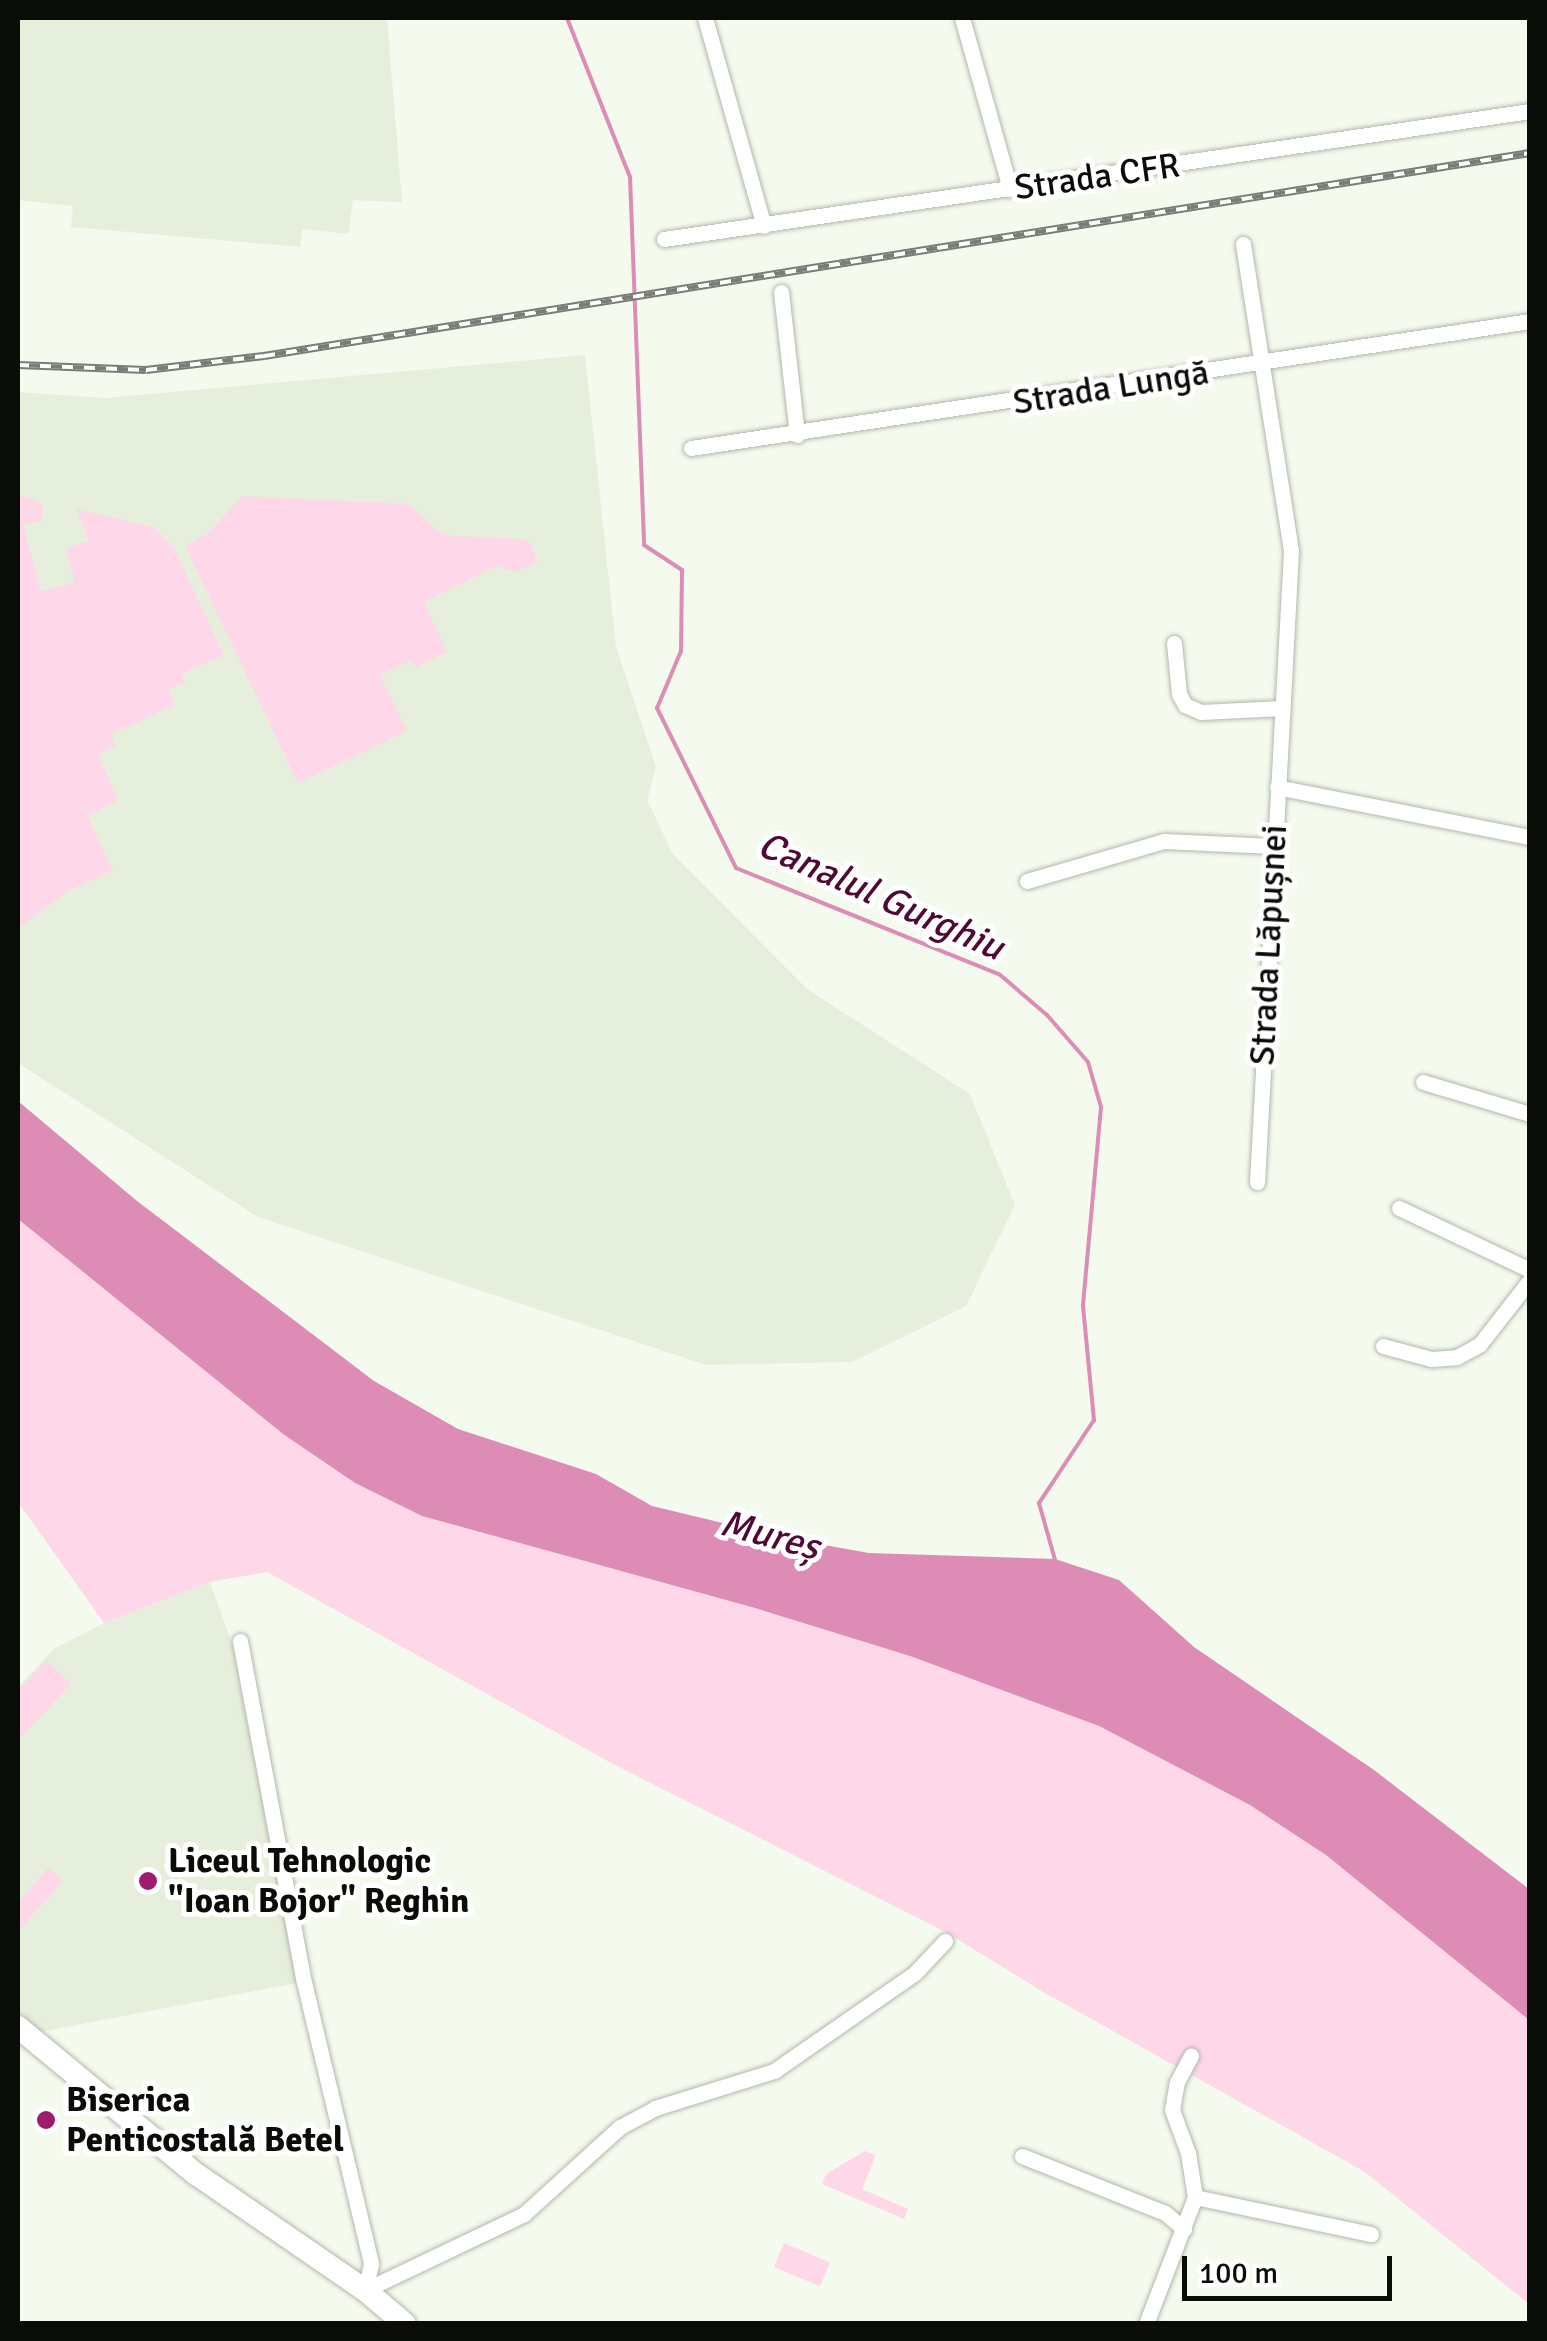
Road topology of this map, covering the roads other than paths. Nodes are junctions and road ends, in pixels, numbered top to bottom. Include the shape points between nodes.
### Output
1 (705, 18) edge
2 (962, 18) edge
3 (1530, 111) edge
4 (1010, 189) junction
5 (764, 226) junction
6 (664, 239) dead end
7 (1243, 244) dead end
8 (781, 292) dead end
9 (1530, 322) edge
10 (1264, 364) junction
11 (797, 435) junction
12 (691, 448) dead end
13 (1174, 643) dead end
14 (1282, 708) junction
15 (1276, 787) junction
16 (1530, 838) edge
17 (1273, 846) junction
18 (1027, 881) dead end
19 (1423, 1082) dead end
20 (1530, 1114) edge
21 (1257, 1182) dead end
22 (1399, 1208) dead end
23 (1530, 1270) edge
24 (1530, 1280) edge
25 (1517, 1295) junction
26 (1530, 1310) edge
27 (1383, 1346) dead end
28 (240, 1641) dead end
29 (945, 1941) dead end
30 (18, 2027) edge
31 (1191, 2056) dead end
32 (1022, 2156) dead end
33 (1195, 2197) junction
34 (1184, 2229) junction
35 (1371, 2234) dead end
36 (365, 2290) junction
37 (405, 2324) edge
38 (1146, 2324) edge

1 - 5 street
2 - 4 street
3 - 4 street, Strada CFR
4 - 5 street, Strada CFR
5 - 6 street, Strada CFR
7 - 10 street, Strada Lăpușnei
8 - 11 street
9 - 10 street, Strada Lungă
10 - 11 street, Strada Lungă
10 - 14 street, Strada Lăpușnei via 1291,551
11 - 12 street, Strada Lungă
13 - 14 street via 1185,705 1201,712
14 - 15 street, Strada Lăpușnei
15 - 16 street
15 - 17 street, Strada Lăpușnei
17 - 18 street via 1164,841
17 - 21 street, Strada Lăpușnei
19 - 20 street
22 - 23 street
24 - 25 street
25 - 26 street
25 - 27 street via 1480,1344 1457,1357 1419,1358
28 - 36 street via 304,1982 370,2264
29 - 36 street via 915,1973 774,2071 643,2114 524,2214
30 - 36 main road via 196,2174
31 - 33 street via 1172,2110
32 - 34 street via 1164,2213
33 - 34 street
33 - 35 street
34 - 38 street
36 - 37 main road

